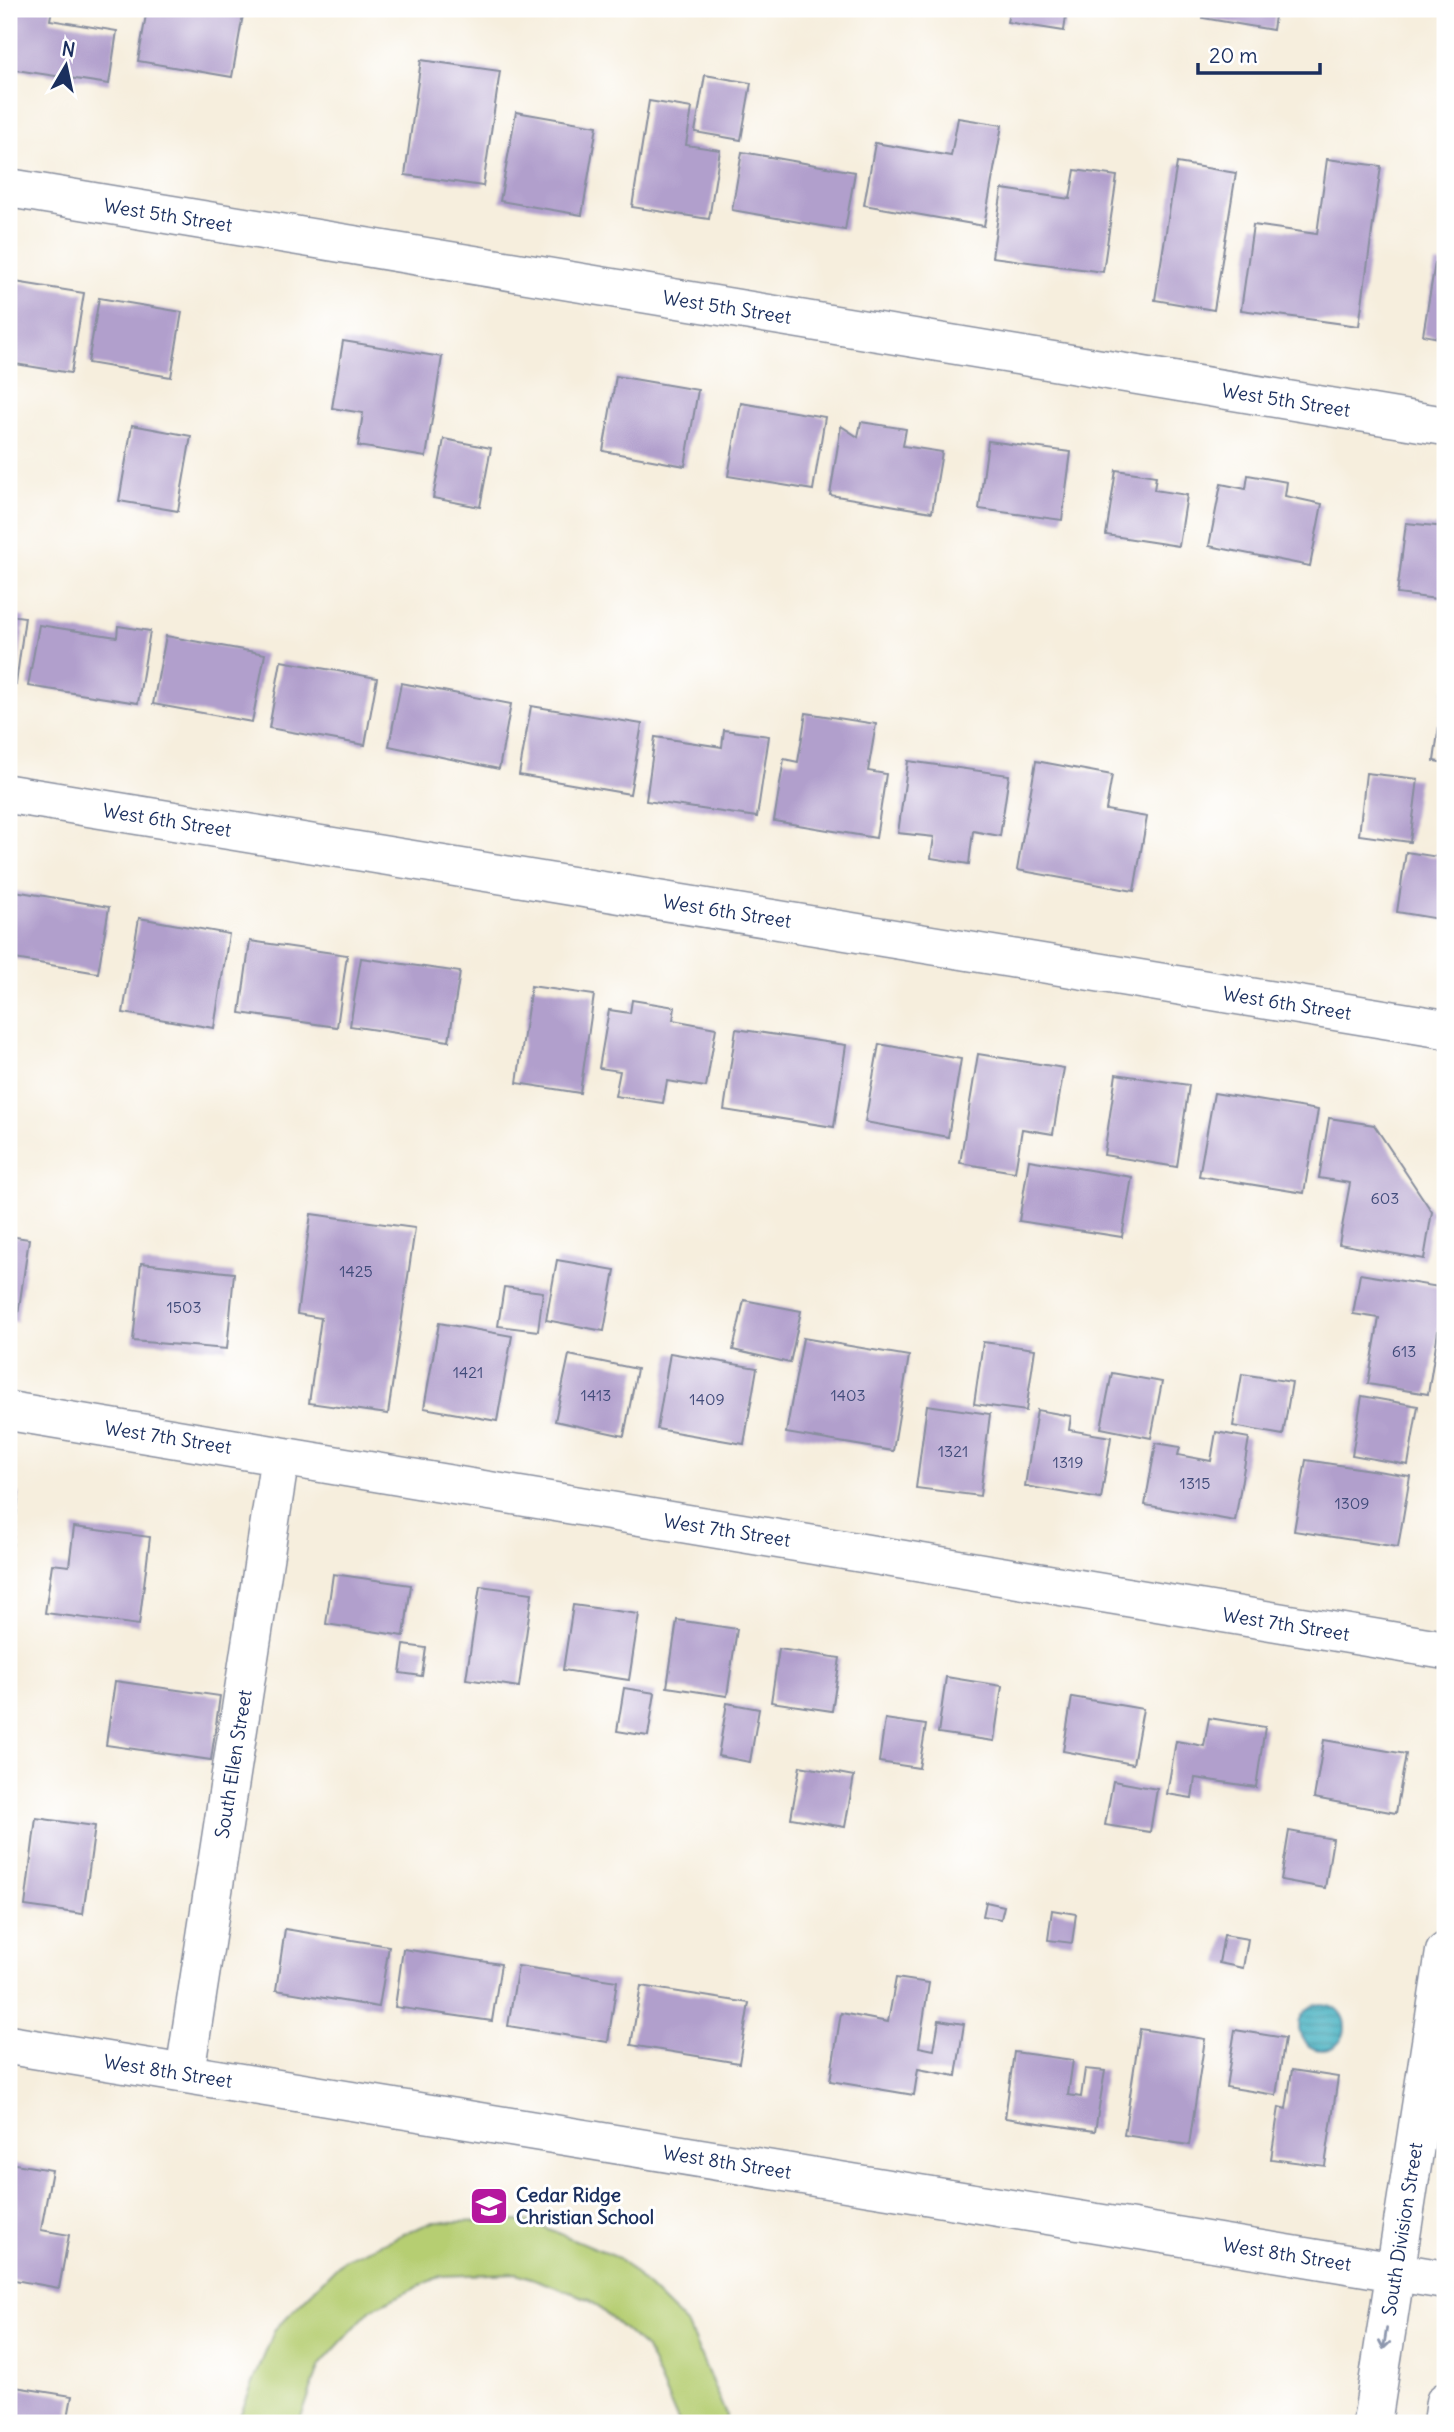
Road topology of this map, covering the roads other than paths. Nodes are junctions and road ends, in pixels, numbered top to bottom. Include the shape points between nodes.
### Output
1 (9, 188) edge
2 (1445, 426) edge
3 (9, 793) edge
4 (1445, 1029) edge
5 (9, 1410) edge
6 (280, 1456) junction
7 (1445, 1650) edge
8 (1445, 1952) edge
9 (9, 2045) edge
10 (185, 2073) junction
11 (1396, 2272) junction
12 (1445, 2280) edge
13 (1445, 2402) edge
14 (1372, 2423) edge
15 (1442, 2423) edge

1 - 2 street, West 5th Street
3 - 4 street, West 6th Street
5 - 6 street, West 7th Street
6 - 7 street, West 7th Street
6 - 10 street, South Ellen Street
8 - 11 street, South Division Street
9 - 10 street, West 8th Street
10 - 11 street, West 8th Street
11 - 12 street, West 8th Street
11 -> 14 street, South Division Street
13 - 15 street

